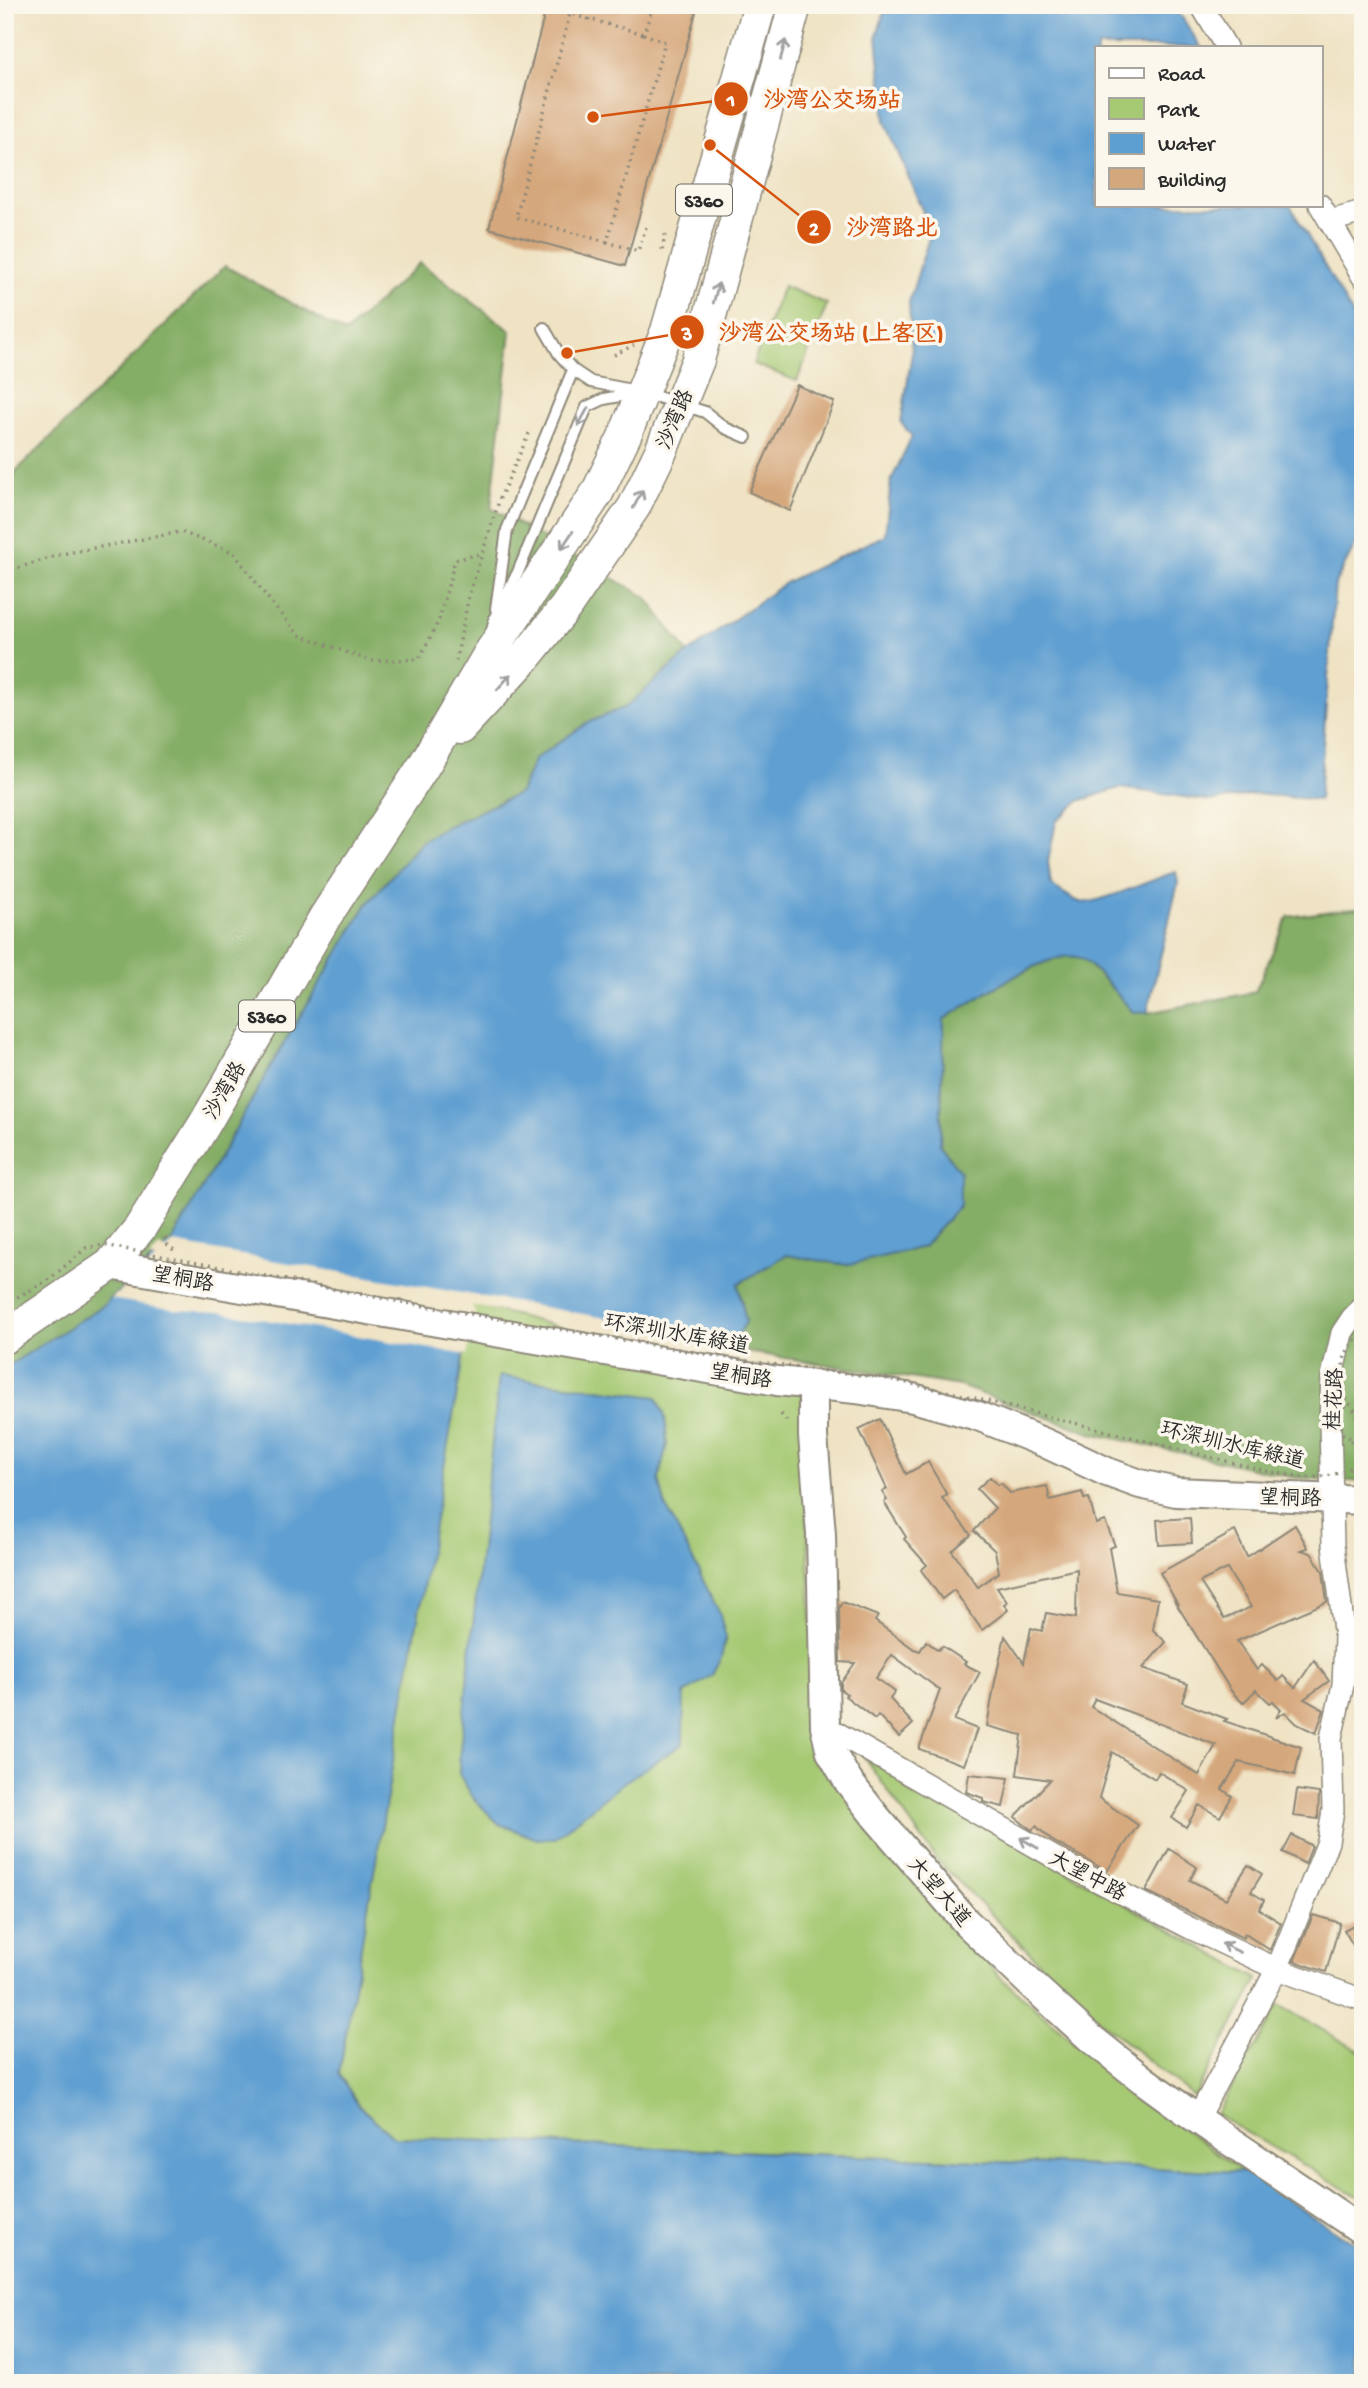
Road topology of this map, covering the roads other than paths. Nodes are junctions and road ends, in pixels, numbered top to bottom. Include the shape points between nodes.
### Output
1 (760, 5) edge
2 (795, 5) edge
3 (1201, 5) edge
4 (1225, 46) edge
5 (1363, 212) edge
6 (1325, 213) edge
7 (1363, 277) edge
8 (544, 328) dead end
9 (573, 370) junction
10 (642, 392) junction
11 (681, 405) junction
12 (746, 437) dead end
13 (536, 586) junction
14 (565, 608) junction
15 (495, 617) junction
16 (488, 656) junction
17 (423, 767) junction
18 (110, 1265) junction
19 (1363, 1307) edge
20 (5, 1337) edge
21 (813, 1385) junction
22 (1333, 1499) junction
23 (1363, 1500) edge
24 (825, 1726) junction
25 (1277, 1969) junction
26 (1363, 2000) edge
27 (1197, 2119) junction
28 (1363, 2231) edge

1 - 10 main road, 沙湾路 / S360 via 667,331
11 -> 2 main road, 沙湾路 / S360 via 698,360
3 - 4 street
5 - 6 street
6 - 7 street
8 - 9 lane
9 - 10 lane via 591,383
9 - 15 lane via 507,530
10 - 11 lane
10 -> 13 main road, 沙湾路 / S360 via 597,493
10 -> 15 lane via 587,407
11 - 12 lane via 705,412
14 -> 11 main road, 沙湾路 / S360 via 634,507
13 - 14 main road
13 - 16 main road, 沙湾路 / S360
17 -> 14 main road, 沙湾路 / S360 via 502,684
15 - 16 lane
16 - 17 main road, 沙湾路 / S360
17 - 18 main road, 沙湾路 / S360 via 325,917 147,1216
18 - 20 main road, 沙湾路 / S360
18 - 21 main road, 望桐路 via 177,1266
19 - 22 street, 桂花路 via 1342,1333 1334,1362 1330,1422
21 - 22 main road, 望桐路 via 913,1398 978,1416 1107,1472 1176,1492
21 - 24 main road, 大望大道
22 - 23 main road, 望桐路
22 - 25 street, 桂花路 via 1333,1545 1345,1638 1343,1685 1331,1738 1333,1810 1328,1842
25 -> 24 street, 大望中路 via 1079,1871
24 - 27 main road, 大望大道 via 831,1752 848,1781 966,1922 1088,2036
25 - 26 street, 大望中路
25 - 27 street, 桂花路
27 - 28 main road, 大望大道

